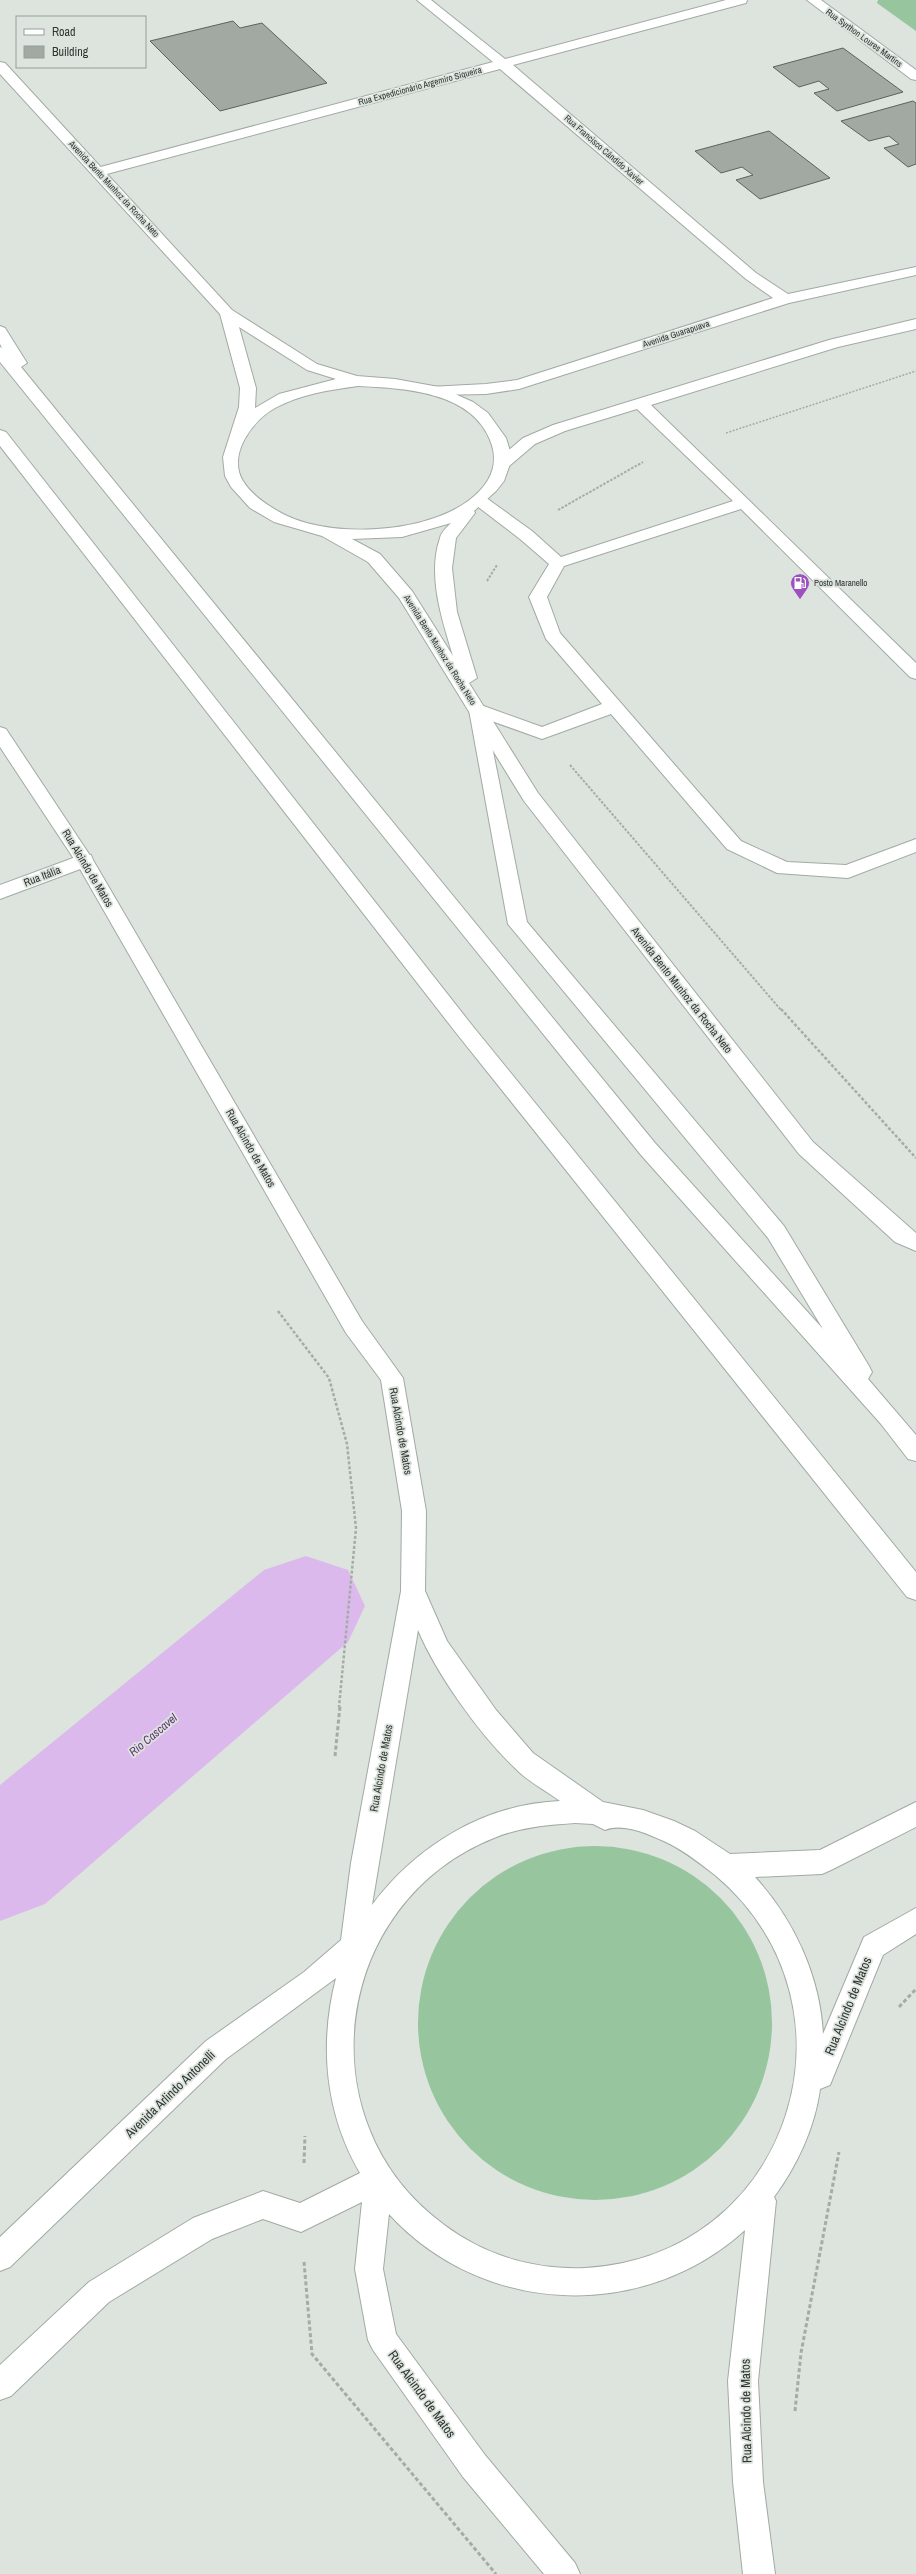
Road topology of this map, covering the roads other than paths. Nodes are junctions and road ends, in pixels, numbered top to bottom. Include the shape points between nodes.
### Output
1 (423, 0) edge
2 (741, 0) edge
3 (813, 0) edge
4 (503, 64) junction
5 (0, 66) edge
6 (916, 76) edge
7 (98, 172) junction
8 (916, 271) edge
9 (785, 299) junction
10 (227, 313) junction
11 (916, 324) edge
12 (0, 331) edge
13 (0, 352) edge
14 (358, 381) junction
15 (435, 390) junction
16 (640, 403) junction
17 (51, 416) junction
18 (0, 435) edge
19 (237, 435) junction
20 (502, 464) junction
21 (476, 503) junction
22 (744, 503) junction
23 (328, 533) junction
24 (558, 563) junction
25 (916, 673) edge
26 (612, 707) junction
27 (478, 710) junction
28 (0, 733) edge
29 (916, 845) edge
30 (84, 860) junction
31 (0, 892) edge
32 (916, 1243) edge
33 (889, 1417) junction
34 (916, 1452) edge
35 (916, 1590) edge
36 (413, 1591) junction
37 (916, 1814) edge
38 (605, 1818) junction
39 (722, 1866) junction
40 (916, 1920) edge
41 (353, 1946) junction
42 (814, 2090) junction
43 (379, 2178) junction
44 (762, 2201) junction
45 (0, 2258) edge
46 (0, 2385) edge
47 (564, 2574) edge
48 (759, 2574) edge

1 - 4 main road, Rua Francisco Cândido Xavier
2 - 4 main road, Rua Expedicionário Argemiro Siqueira
3 - 6 main road, Rua Syrthon Loures Martins
4 - 7 main road, Rua Expedicionário Argemiro Siqueira
4 - 9 main road, Rua Francisco Cândido Xavier via 751,276
5 - 7 main road, Avenida Bento Munhoz da Rocha Neto
7 - 10 main road, Avenida Bento Munhoz da Rocha Neto
8 - 9 main road, Avenida Guarapuava
9 - 15 main road, Avenida Guarapuava via 519,384 486,389
10 - 14 main road, Avenida Bento Munhoz da Rocha Neto via 312,367
10 - 19 main road, Avenida Bento Munhoz da Rocha Neto via 248,388 247,407
11 - 16 main road via 834,343
12 - 17 main road
13 - 17 main road
14 - 15 main road via 398,382
14 - 19 main road via 319,386 284,397 256,414
15 - 20 main road via 465,404 487,421 500,442
16 - 20 main road via 559,428 529,441
16 - 22 main road
17 - 33 main road via 648,1149
18 - 35 main road via 464,1029
19 - 23 main road, Avenida Bento Munhoz da Rocha Neto via 229,459 236,483 256,505 288,522
20 - 21 main road via 495,483
21 - 23 main road via 443,522 406,532 368,536
21 - 24 main road via 526,535
21 - 27 main road, Avenida Bento Munhoz da Rocha Neto via 448,536 444,568 448,612
22 - 24 main road
22 - 25 main road
23 - 27 main road, Avenida Bento Munhoz da Rocha Neto via 374,558 406,595
24 - 26 main road via 538,597 552,635
26 - 27 main road via 542,733
26 - 29 main road via 734,845 784,868 848,872
27 - 32 main road, Avenida Bento Munhoz da Rocha Neto via 532,797 806,1148 903,1236
27 - 33 main road via 518,924 776,1232
28 - 30 main road, Rua Alcindo de Matos
30 - 31 main road, Rua Itália
30 - 36 main road, Rua Alcindo de Matos via 354,1326 392,1378 414,1511
33 - 34 main road
36 - 38 main road, Rua Alcindo de Matos via 438,1648 487,1718 524,1761
36 - 41 main road, Rua Alcindo de Matos via 364,1863
37 - 39 main road via 822,1862
38 - 39 main road via 666,1835
38 - 41 main road via 528,1818 457,1841 396,1884
39 - 42 main road via 767,1910 800,1965 816,2026
40 - 42 main road, Rua Alcindo de Matos via 873,1946
41 - 43 main road via 333,2022 341,2103
41 - 45 main road, Avenida Arlindo Antonelli via 314,1981 216,2050
42 - 44 main road via 796,2148
43 - 44 main road via 442,2238 523,2273 602,2278 610,2278 694,2253
43 - 46 main road via 301,2218 263,2205 203,2228 99,2292
43 - 47 main road, Rua Alcindo de Matos via 369,2269 383,2340 474,2466
44 - 48 main road, Rua Alcindo de Matos via 742,2380 748,2482

